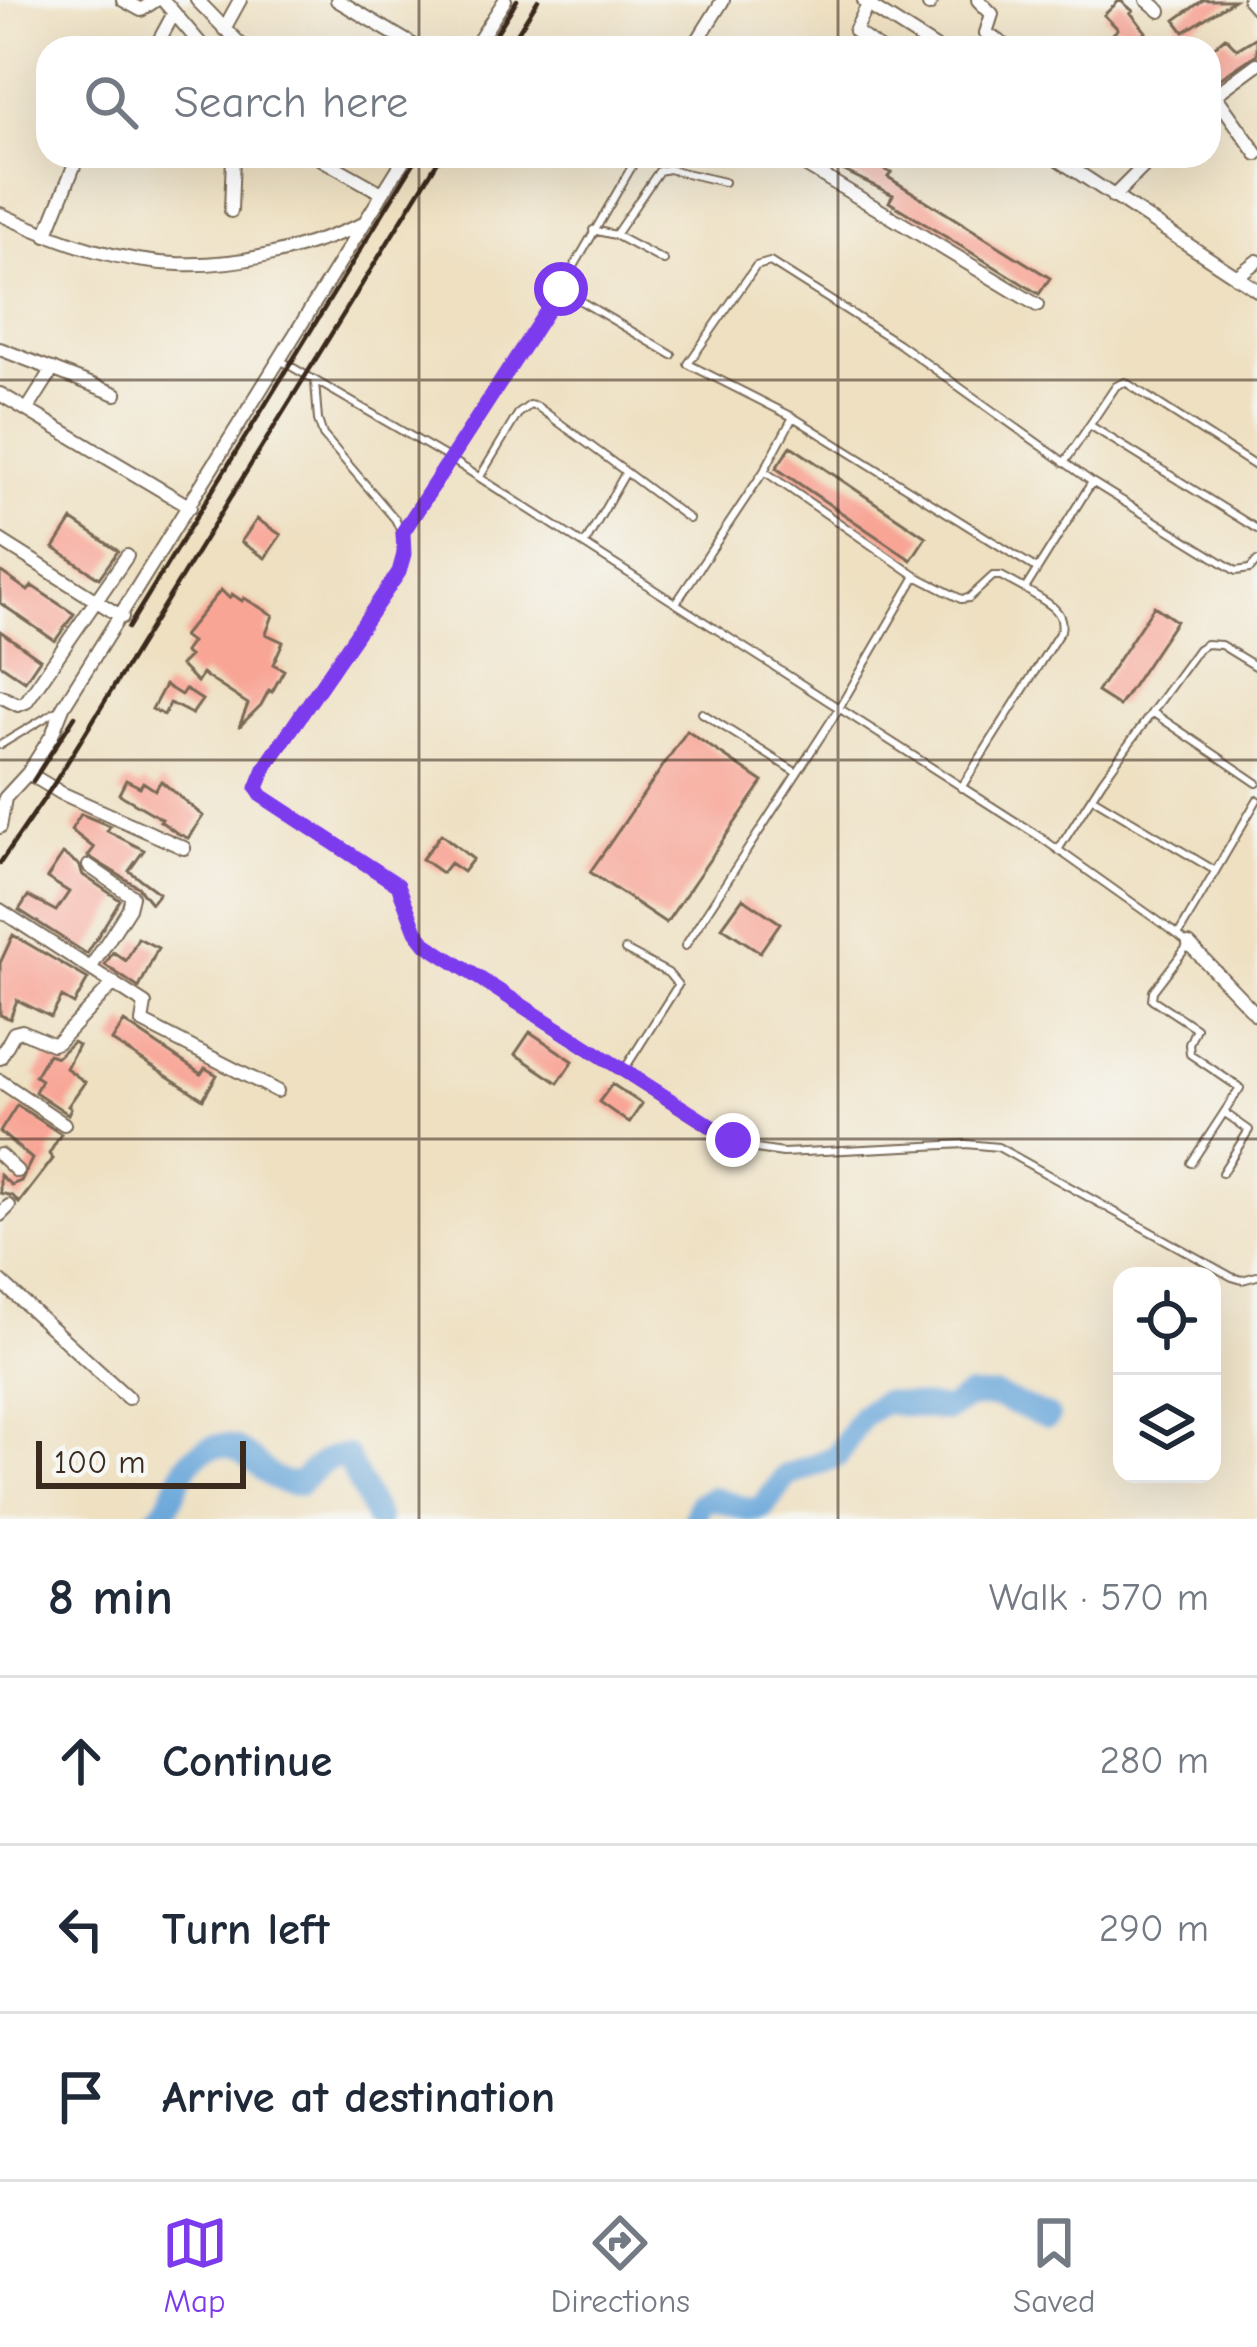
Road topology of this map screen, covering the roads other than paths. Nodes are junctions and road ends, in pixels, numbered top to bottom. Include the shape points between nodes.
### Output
1 (123, 0) edge
2 (160, 0) edge
3 (197, 0) edge
4 (240, 0) edge
5 (337, 0) edge
6 (505, 0) edge
7 (724, 0) edge
8 (979, 0) edge
9 (1147, 0) edge
10 (1249, 0) edge
11 (866, 2) edge
12 (1257, 9) edge
13 (1160, 11) dead end
14 (174, 13) junction
15 (224, 29) junction
16 (162, 36) edge
17 (194, 36) edge
18 (231, 36) edge
19 (398, 36) edge
20 (482, 36) edge
21 (701, 36) edge
22 (860, 36) edge
23 (918, 36) edge
24 (990, 36) edge
25 (1257, 64) edge
26 (1221, 90) edge
27 (1221, 108) edge
28 (1257, 154) edge
29 (73, 168) edge
30 (233, 168) edge
31 (337, 168) edge
32 (397, 168) edge
33 (631, 168) edge
34 (810, 168) edge
35 (1077, 168) edge
36 (1142, 168) edge
37 (724, 182) dead end
38 (382, 193) junction
39 (1113, 197) junction
40 (231, 211) dead end
41 (0, 214) edge
42 (362, 224) junction
43 (593, 230) junction
44 (615, 235) junction
45 (46, 236) junction
46 (664, 261) dead end
47 (1257, 261) edge
48 (1237, 277) junction
49 (561, 289) junction
50 (1257, 290) edge
51 (1037, 305) dead end
52 (0, 349) edge
53 (672, 355) dead end
54 (280, 360) junction
55 (53, 369) junction
56 (315, 382) junction
57 (0, 394) edge
58 (116, 394) dead end
59 (27, 410) junction
60 (793, 417) junction
61 (1091, 426) junction
62 (452, 460) junction
63 (1064, 463) junction
64 (1257, 467) edge
65 (764, 471) junction
66 (626, 472) junction
67 (481, 475) junction
68 (1092, 482) junction
69 (190, 507) junction
70 (689, 519) dead end
71 (1257, 529) edge
72 (403, 532) junction
73 (0, 540) edge
74 (584, 545) junction
75 (127, 556) dead end
76 (1257, 560) edge
77 (1037, 569) junction
78 (916, 576) junction
79 (1025, 589) junction
80 (96, 600) junction
81 (676, 603) junction
82 (122, 616) junction
83 (1257, 667) edge
84 (0, 696) edge
85 (64, 706) junction
86 (838, 710) junction
87 (1152, 712) junction
88 (703, 713) dead end
89 (1, 743) edge
90 (28, 773) junction
91 (797, 773) junction
92 (1257, 784) edge
93 (961, 788) junction
94 (1092, 797) junction
95 (1257, 800) edge
96 (0, 827) edge
97 (184, 848) dead end
98 (1058, 850) junction
99 (89, 866) dead end
100 (1214, 870) junction
101 (0, 910) edge
102 (1184, 939) junction
103 (685, 946) dead end
104 (626, 950) dead end
105 (91, 967) junction
106 (114, 983) junction
107 (1257, 1015) edge
108 (0, 1058) edge
109 (624, 1070) junction
110 (0, 1082) edge
111 (277, 1091) dead end
112 (1225, 1114) junction
113 (64, 1124) dead end
114 (0, 1155) edge
115 (1191, 1163) dead end
116 (17, 1171) dead end
117 (1222, 1173) dead end
118 (1257, 1276) edge
119 (0, 1281) edge
120 (128, 1398) dead end

1 - 2 street via 146,10
2 - 14 street
3 - 15 street
4 - 15 street
5 - 19 street
6 - 20 street
7 - 21 street
8 - 24 street via 992,12
9 - 13 street
10 - 12 street
11 - 22 street via 854,27
11 - 23 street
14 - 16 street
14 - 17 street
15 - 18 street
25 - 26 street
27 - 28 street
29 - 45 street
30 - 40 street
31 - 38 street
32 - 38 street
33 - 43 lane
34 - 51 street
35 - 39 street
36 - 39 street
37 - 44 lane via 659,171
38 - 42 street
39 - 48 street
41 - 45 street
42 - 45 street via 283,255 194,265 135,262
42 - 54 street
43 - 44 lane
43 - 49 lane
44 - 46 lane
47 - 48 street
48 - 50 street
49 - 53 lane
49 - 62 lane
52 - 55 street
54 - 56 lane
54 - 69 street
55 - 58 street
55 - 59 street
56 - 62 lane
56 - 72 lane via 323,435
57 - 59 street
59 - 69 street
60 - 63 lane via 688,364 761,262 898,343
60 - 65 lane
60 - 77 lane
61 - 63 lane
61 - 64 lane via 1125,382
61 - 71 lane
62 - 67 lane
62 - 72 lane
63 - 68 lane
65 - 78 lane
65 - 81 lane
66 - 67 lane via 530,405
66 - 70 lane
66 - 74 lane
67 - 74 lane
68 - 76 lane via 1236,571
68 - 77 lane
69 - 82 street
72 - 109 lane via 399,572 257,788 398,885 427,945
73 - 80 street
74 - 81 lane
75 - 80 street
77 - 79 lane
78 - 79 lane via 961,599 993,576
78 - 86 lane
79 - 93 lane via 1059,611 1063,623
80 - 82 street
80 - 84 street via 26,702
81 - 86 lane
82 - 85 street
83 - 87 lane via 1206,644
85 - 89 lane
85 - 90 street
86 - 91 lane
86 - 93 lane
87 - 92 lane
87 - 94 lane
88 - 91 lane
90 - 96 street via 5,798
90 - 97 street
91 - 103 lane
93 - 98 lane
94 - 98 lane
94 - 100 lane
95 - 100 lane
98 - 102 lane
99 - 105 street via 132,896
100 - 102 lane
101 - 105 street
102 - 107 street
102 - 112 lane via 1151,996 1196,1028 1190,1054 1239,1086
104 - 109 lane via 678,985
105 - 106 street
106 - 108 street via 58,1042 14,1033
106 - 111 street via 145,1004 142,1022
109 - 118 lane via 716,1132 756,1148 998,1147 1232,1277
110 - 113 street
112 - 115 lane
112 - 117 lane via 1249,1130
114 - 116 street
119 - 120 street

